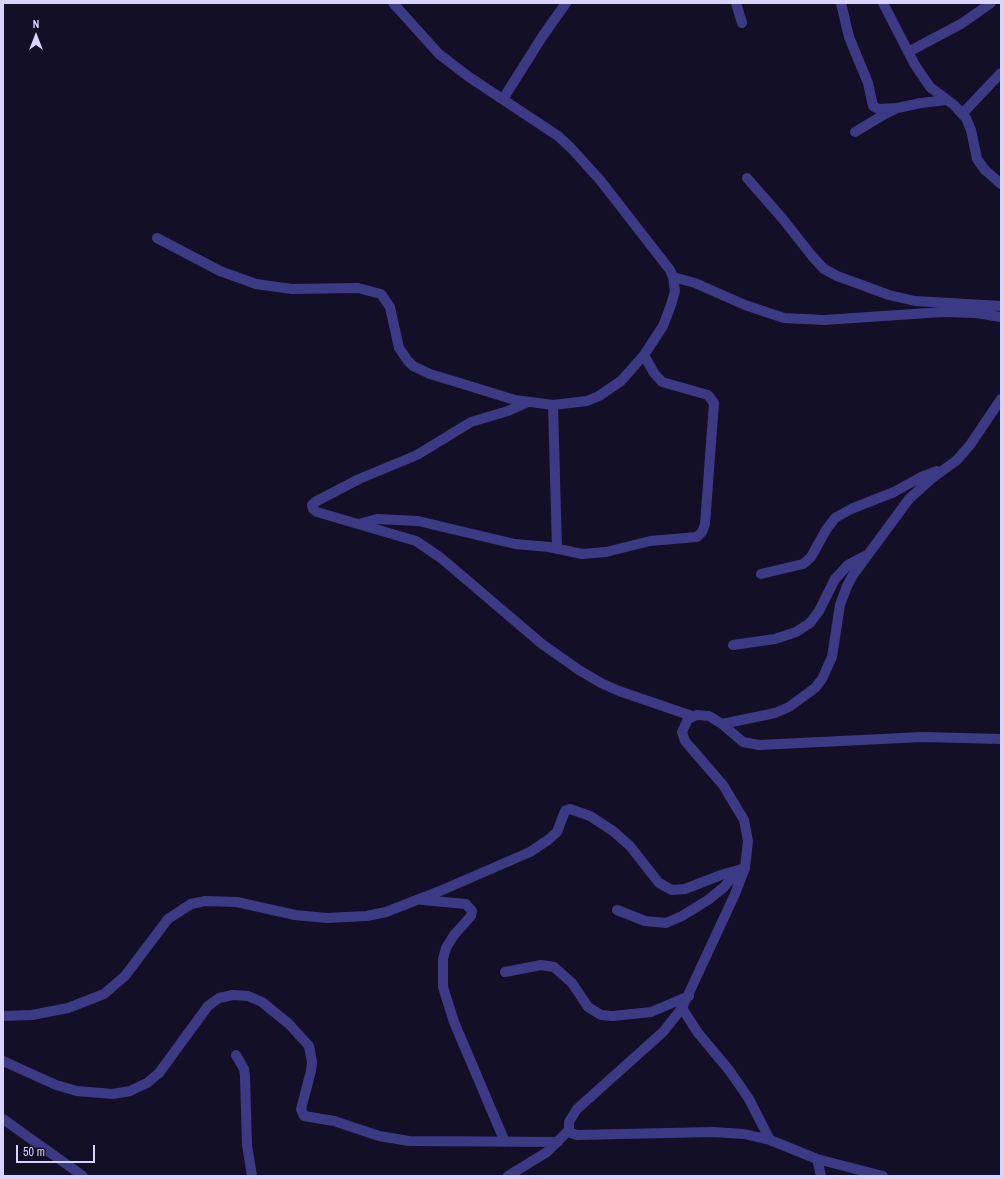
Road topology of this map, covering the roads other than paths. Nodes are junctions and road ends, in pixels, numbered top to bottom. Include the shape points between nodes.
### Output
1 (393, 3) edge
2 (566, 3) edge
3 (736, 3) edge
4 (841, 3) edge
5 (883, 3) edge
6 (991, 3) edge
7 (742, 23) dead end
8 (908, 52) junction
9 (1001, 73) edge
10 (503, 99) junction
11 (946, 100) junction
12 (897, 108) junction
13 (962, 112) junction
14 (855, 132) dead end
15 (747, 178) dead end
16 (1001, 184) edge
17 (157, 238) dead end
18 (673, 277) junction
19 (1001, 306) edge
20 (1001, 317) edge
21 (644, 355) junction
22 (1001, 399) edge
23 (528, 402) junction
24 (554, 405) junction
25 (945, 470) junction
26 (359, 524) junction
27 (557, 549) junction
28 (867, 555) junction
29 (761, 574) dead end
30 (733, 645) dead end
31 (692, 716) junction
32 (722, 724) junction
33 (1001, 739) edge
34 (742, 869) junction
35 (418, 900) junction
36 (616, 910) dead end
37 (505, 972) dead end
38 (689, 996) junction
39 (682, 1008) junction
40 (3, 1016) edge
41 (236, 1055) dead end
42 (3, 1061) edge
43 (3, 1119) edge
44 (569, 1130) junction
45 (770, 1140) junction
46 (506, 1142) junction
47 (558, 1142) junction
48 (817, 1159) junction
49 (83, 1176) edge
50 (252, 1176) edge
51 (508, 1176) edge
52 (821, 1176) edge
53 (883, 1176) edge

1 - 10 street via 439,54
2 - 10 street
3 - 7 street
4 - 12 street via 851,42 868,82 874,106 880,109
5 - 8 street
6 - 8 street via 961,24
8 - 11 street via 930,87
9 - 13 street
10 - 18 street via 558,136 571,148 600,180
11 - 12 street via 921,102
11 - 13 street
12 - 14 street
13 - 16 street via 969,123 977,159
15 - 19 street via 812,256 824,269 837,276 889,295 915,301
17 - 23 street via 220,272 256,284 292,289 358,288 373,291 387,300 399,348 413,366 430,374
18 - 20 street via 784,318 824,320 943,312
18 - 21 street via 675,291 670,309 663,326
21 - 24 street via 622,381 599,396 575,403
21 - 27 street via 662,382 708,395 714,403 704,528 693,538 650,541 596,553 576,554
22 - 25 street via 970,445
23 - 24 street
23 - 26 street via 471,422 417,456 359,480 313,504 312,508 315,511
24 - 27 street
25 - 28 street via 909,499
25 - 29 street via 928,474 842,514 830,523 808,561
26 - 27 street via 377,519 418,521 510,543
26 - 31 street via 405,537 428,548 542,644 601,683
28 - 30 street via 848,565 835,579 810,623 796,632 775,639
28 - 32 street via 843,596 832,657 815,688 789,707 774,713
31 - 32 street via 709,716
31 - 34 street via 685,723 683,736 731,797 744,820 748,841
32 - 33 street via 743,742 759,745 923,737
34 - 35 street via 685,889 672,890 659,883 630,846 614,831 590,816 570,809 565,811 557,832 536,849
34 - 36 street via 708,900 666,923 645,921
34 - 38 street
35 - 40 street via 367,916 327,918 295,915 237,902 205,901 191,904 168,919 125,976 104,994 68,1008 32,1015
35 - 46 street via 466,904 472,911 471,916 454,934 446,948 443,959 443,987 454,1022
37 - 38 street via 541,964 554,968 572,983 588,1007 601,1015 651,1012
38 - 39 street
39 - 44 street via 663,1032 577,1109 570,1118
39 - 45 street via 698,1033 750,1099
41 - 50 street via 244,1068 247,1145
42 - 46 street via 56,1085 77,1091 113,1094 130,1091 147,1083 159,1073 208,1006 219,998 233,995 248,996 262,1002 289,1024 309,1046 312,1062 301,1108 304,1116 334,1121 370,1134 399,1139
43 - 49 street
44 - 45 street via 581,1135 726,1132
44 - 47 street
45 - 48 street
46 - 47 street
47 - 51 street via 547,1152
48 - 52 street
48 - 53 street

